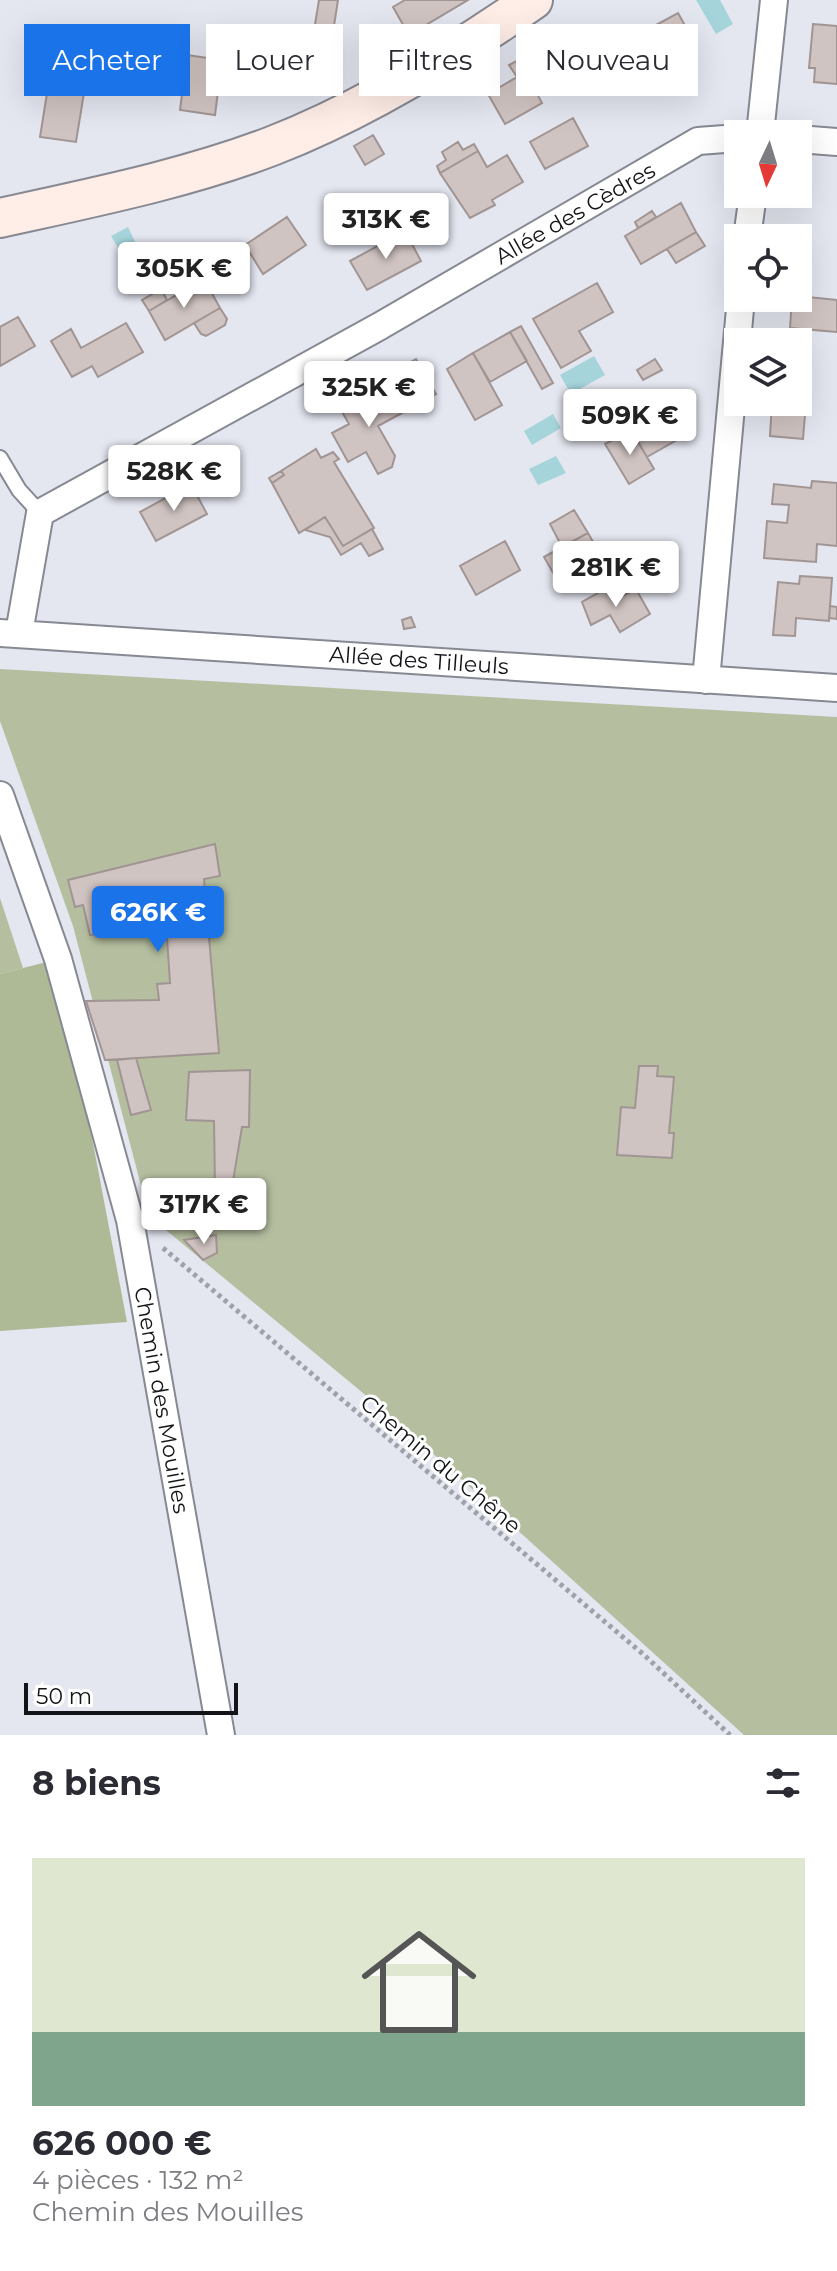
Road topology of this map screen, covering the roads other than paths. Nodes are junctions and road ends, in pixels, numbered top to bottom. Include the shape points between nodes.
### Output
1 (533, 0) edge
2 (774, 0) edge
3 (761, 120) edge
4 (724, 139) edge
5 (812, 140) edge
6 (837, 142) edge
7 (0, 218) edge
8 (740, 312) edge
9 (0, 458) edge
10 (40, 513) junction
11 (9, 633) edge
12 (706, 680) junction
13 (837, 688) edge
14 (0, 795) edge
15 (221, 1735) edge

1 - 7 street via 383,91 271,146
2 - 3 street
4 - 10 street, Allée des Cèdres via 698,141 380,326
5 - 6 street
8 - 12 street
9 - 10 lane
10 - 11 street
11 - 12 street, Allée des Tilleuls
12 - 13 street, Allée des Tilleuls
14 - 15 street, Chemin des Mouilles via 58,959 130,1220

